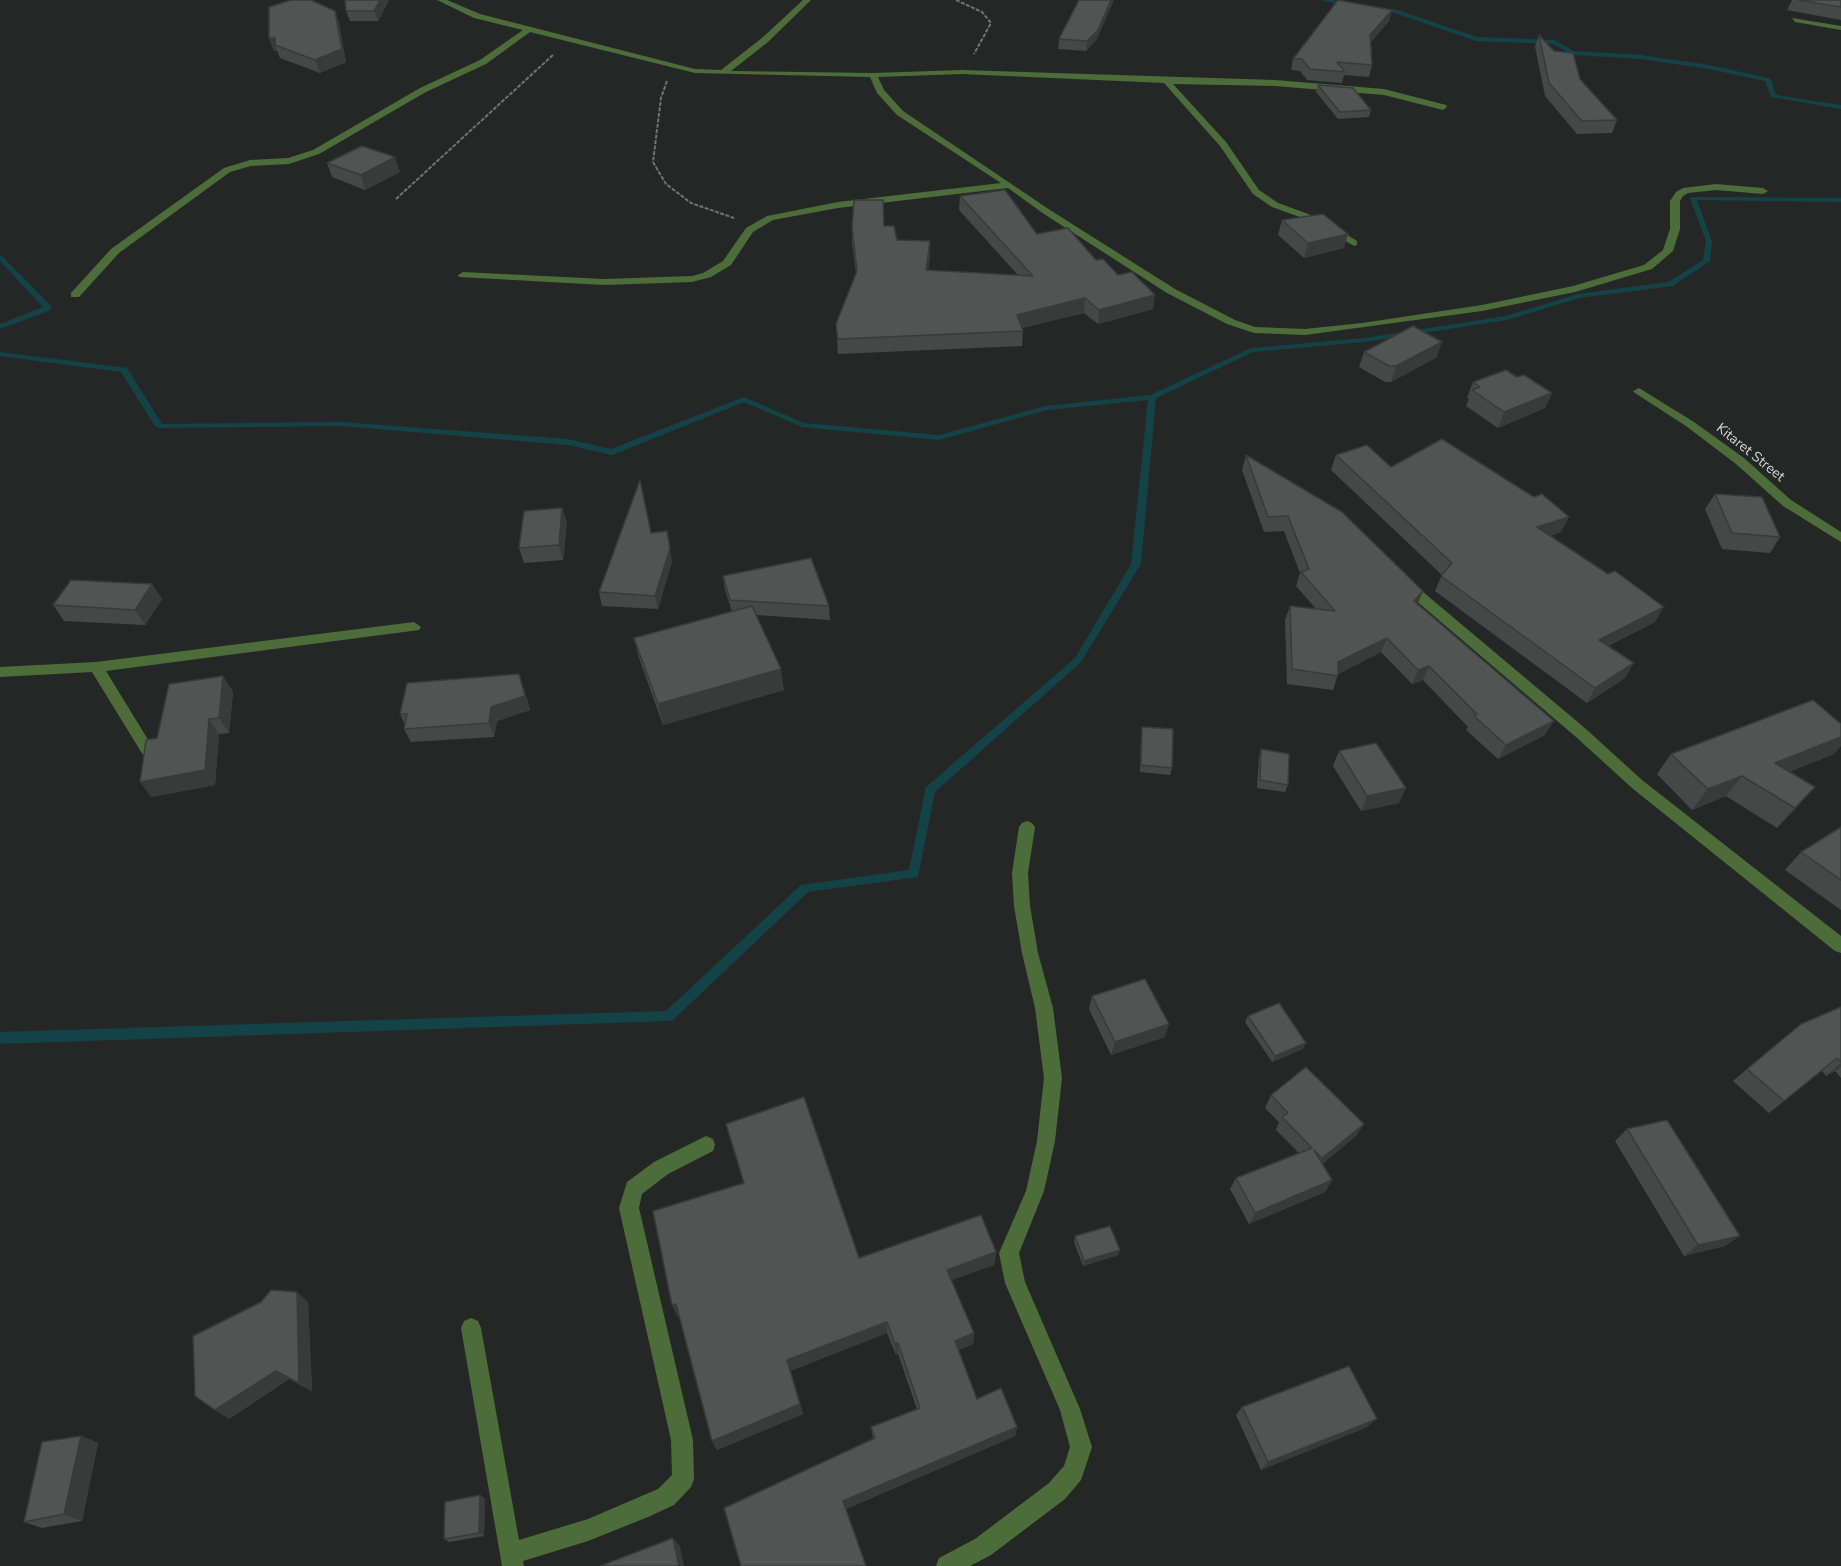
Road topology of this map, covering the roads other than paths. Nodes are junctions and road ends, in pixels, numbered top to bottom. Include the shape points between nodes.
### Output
1 (441, 0) edge
2 (807, 0) edge
3 (1795, 20) dead end
4 (1841, 28) edge
5 (529, 29) junction
6 (723, 73) junction
7 (873, 75) junction
8 (1166, 81) junction
9 (1443, 106) dead end
10 (1010, 185) junction
11 (1763, 191) dead end
12 (1354, 243) dead end
13 (463, 275) dead end
14 (75, 296) dead end
15 (1639, 392) dead end
16 (1841, 538) edge
17 (1392, 572) edge
18 (414, 627) dead end
19 (96, 667) junction
20 (0, 672) edge
21 (148, 751) edge
22 (1027, 827) dead end
23 (1841, 946) edge
24 (706, 1146) dead end
25 (471, 1328) dead end
26 (512, 1559) edge
27 (947, 1566) edge

1 - 5 street via 477,16
2 - 6 street
3 - 4 street
5 - 6 street via 672,66
5 - 14 street via 483,62 416,93 326,147 290,160 227,170 115,252
6 - 7 street
7 - 8 street via 962,72
7 - 10 street via 884,97 900,114
8 - 9 street via 1275,83 1384,92
8 - 12 street via 1223,144 1256,192 1275,205 1319,221
10 - 11 street via 1171,291 1231,322 1276,332 1339,329 1482,308 1622,276 1648,267 1668,251 1679,194 1716,186
10 - 13 street via 798,211 758,223 748,230 727,263 692,279 604,282
15 - 16 street, Kitaret Street via 1690,424 1787,503
17 - 23 street via 1637,784
18 - 19 street
19 - 20 street
19 - 21 street
22 - 27 street via 1020,873 1022,906 1044,1008 1053,1078 1035,1191 1009,1254 1015,1283 1070,1409 1081,1447 1073,1472 1057,1491 983,1547
24 - 26 street via 661,1168 634,1189 629,1208 682,1440 683,1479 666,1497
25 - 26 street

